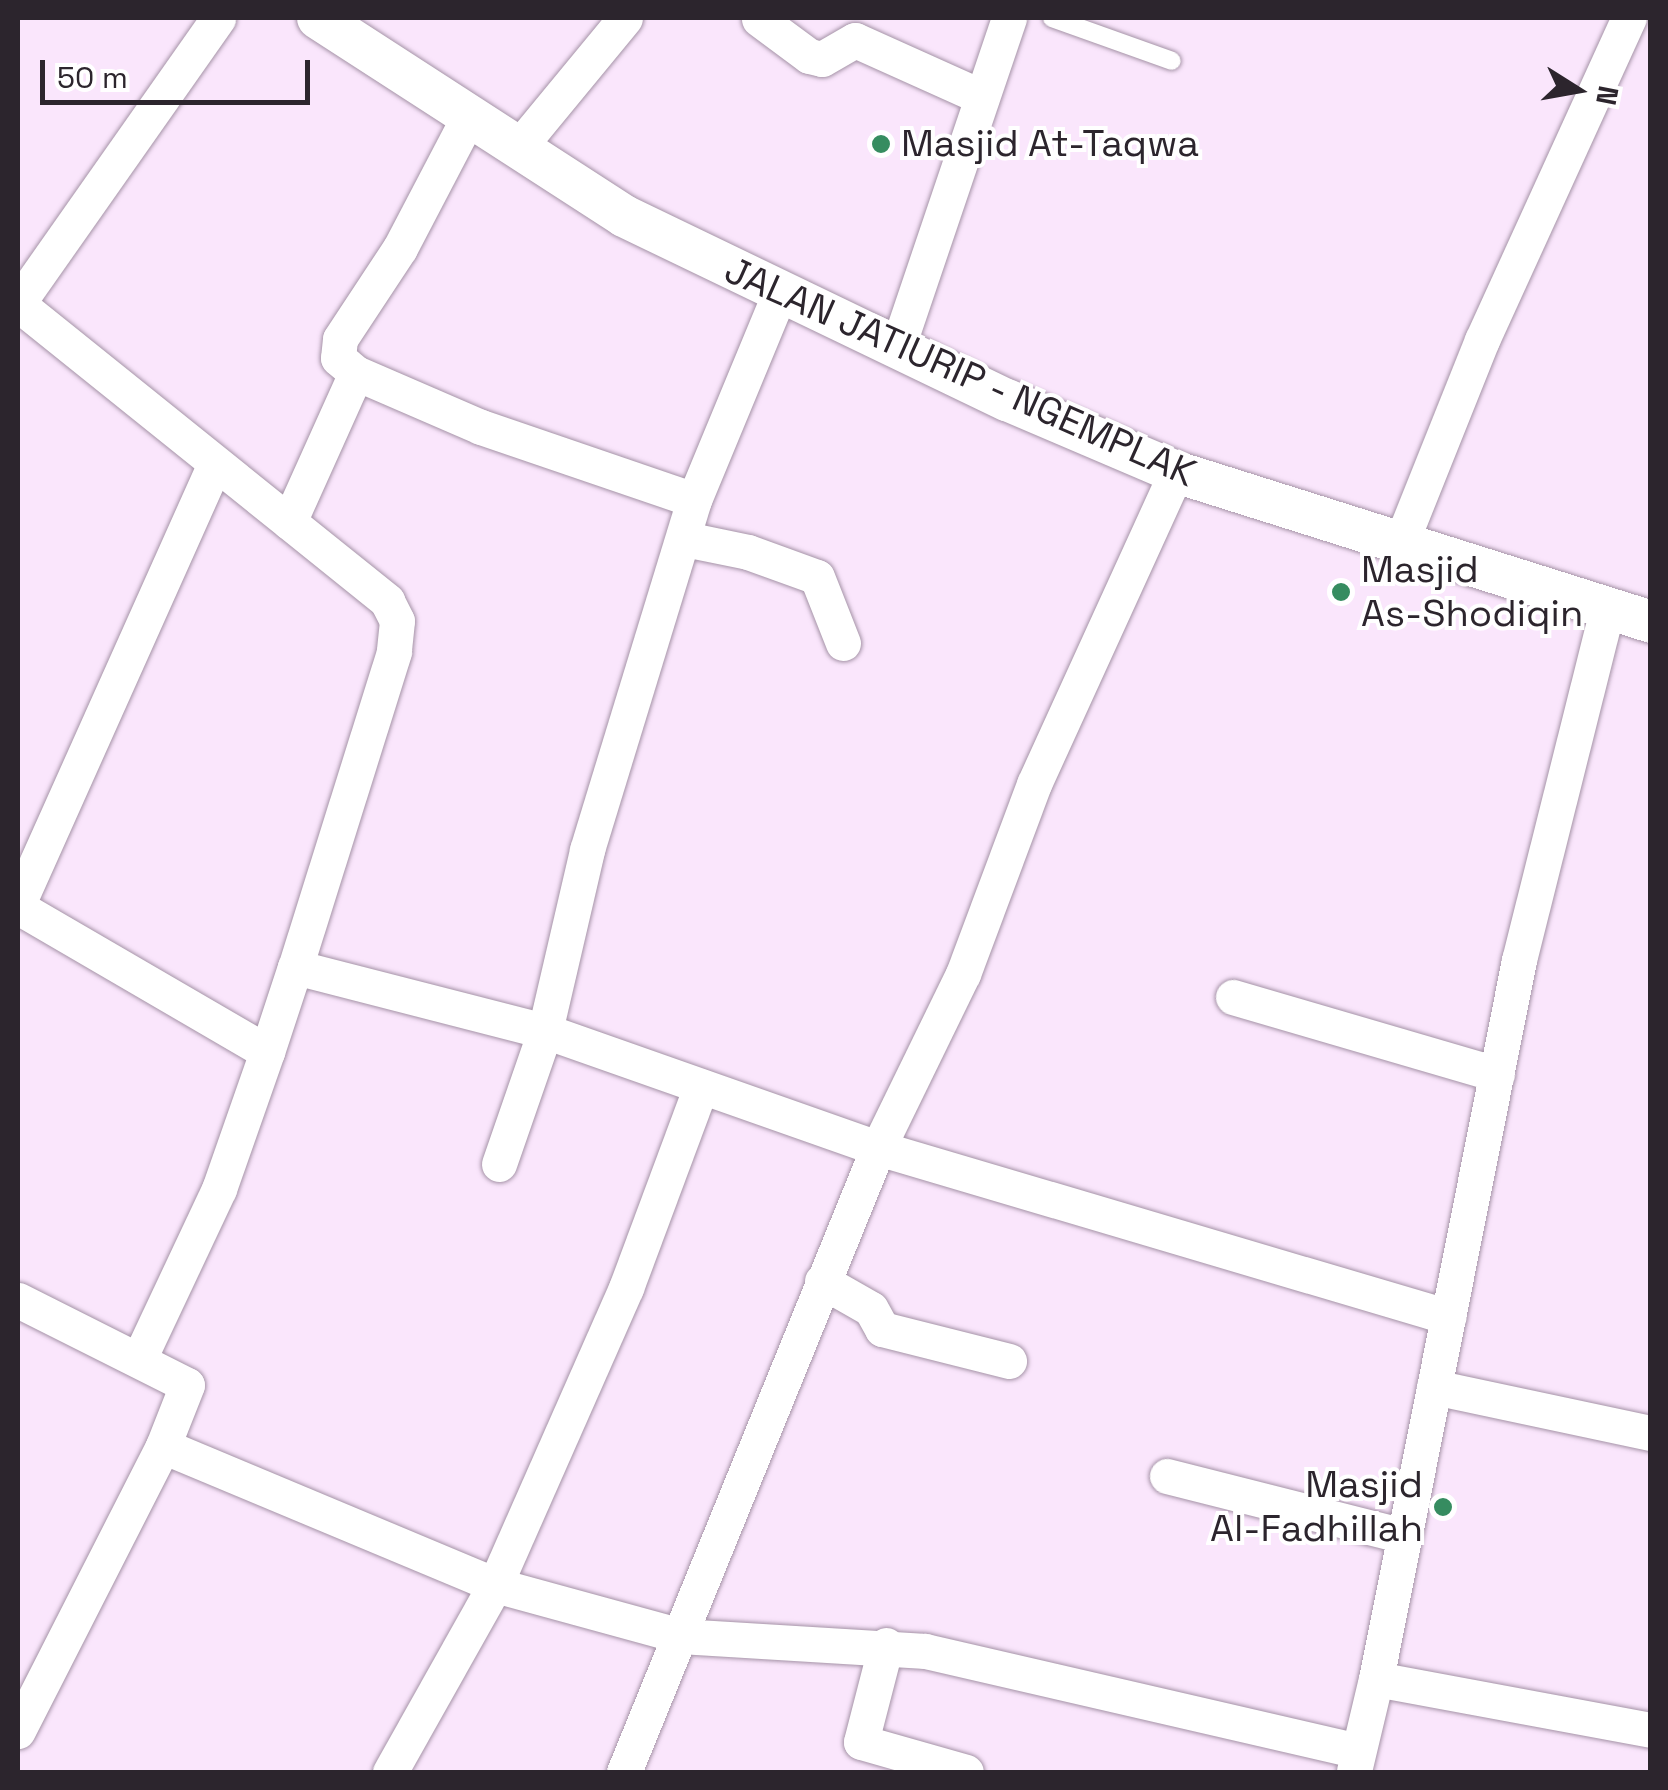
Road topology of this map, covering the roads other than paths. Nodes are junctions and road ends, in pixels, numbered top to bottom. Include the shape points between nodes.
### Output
1 (218, 18) edge
2 (318, 18) edge
3 (625, 18) edge
4 (759, 18) edge
5 (1009, 18) edge
6 (1052, 18) edge
7 (1629, 18) edge
8 (1172, 61) dead end
9 (982, 97) junction
10 (469, 116) junction
11 (518, 148) junction
12 (21, 289) edge
13 (779, 296) junction
14 (897, 349) junction
15 (356, 373) junction
16 (214, 465) junction
17 (1176, 472) junction
18 (694, 500) junction
19 (289, 522) junction
20 (686, 539) junction
21 (1400, 545) junction
22 (1608, 606) junction
23 (1650, 621) edge
24 (843, 643) dead end
25 (18, 906) edge
26 (295, 967) junction
27 (1233, 997) dead end
28 (545, 1031) junction
29 (266, 1052) junction
30 (1496, 1074) junction
31 (702, 1086) junction
32 (878, 1148) junction
33 (499, 1164) dead end
34 (822, 1280) junction
35 (18, 1300) edge
36 (1448, 1318) junction
37 (139, 1359) junction
38 (1009, 1361) dead end
39 (1434, 1387) junction
40 (1650, 1433) edge
41 (163, 1446) junction
42 (1167, 1476) dead end
43 (1404, 1536) junction
44 (495, 1584) junction
45 (681, 1636) junction
46 (886, 1645) junction
47 (1376, 1679) junction
48 (1650, 1730) edge
49 (18, 1731) edge
50 (1356, 1762) edge
51 (390, 1772) edge
52 (624, 1772) edge
53 (966, 1772) edge

1 - 12 street
2 - 10 street, JALAN JATIURIP - NGEMPLAK
3 - 11 street
4 - 9 street via 809,56 822,59 855,40
5 - 9 street
6 - 8 lane
7 - 21 street via 1482,340
9 - 14 street
10 - 11 street, JALAN JATIURIP - NGEMPLAK
10 - 15 street via 400,248 340,339 338,358
11 - 13 street, JALAN JATIURIP - NGEMPLAK via 624,216
12 - 16 street
13 - 14 street, JALAN JATIURIP - NGEMPLAK
13 - 18 street
14 - 17 street, JALAN JATIURIP - NGEMPLAK
15 - 18 street via 587,468
15 - 19 street
16 - 19 street
16 - 25 street
17 - 21 street, JALAN JATIURIP - NGEMPLAK
17 - 32 street via 1034,784 963,974
18 - 20 street
19 - 26 street via 386,601 397,621 394,652
20 - 24 street via 817,577
20 - 28 street via 587,850
21 - 22 street, JALAN JATIURIP - NGEMPLAK
22 - 23 street, JALAN JATIURIP - NGEMPLAK
22 - 30 street
25 - 29 street
26 - 28 street
26 - 29 street
27 - 30 street
28 - 31 street
28 - 33 street
29 - 37 street via 219,1189
30 - 36 street
31 - 32 street
31 - 44 street via 626,1288
32 - 34 street
32 - 36 street
34 - 38 street via 871,1310 882,1329
34 - 45 street
35 - 37 street
36 - 39 street
37 - 41 street via 187,1385
39 - 40 street
39 - 43 street
41 - 44 street
41 - 49 street
42 - 43 street
43 - 47 street
44 - 45 street
44 - 51 street
45 - 46 street
45 - 52 street
46 - 50 street
46 - 53 street via 861,1742
47 - 48 street
47 - 50 street

